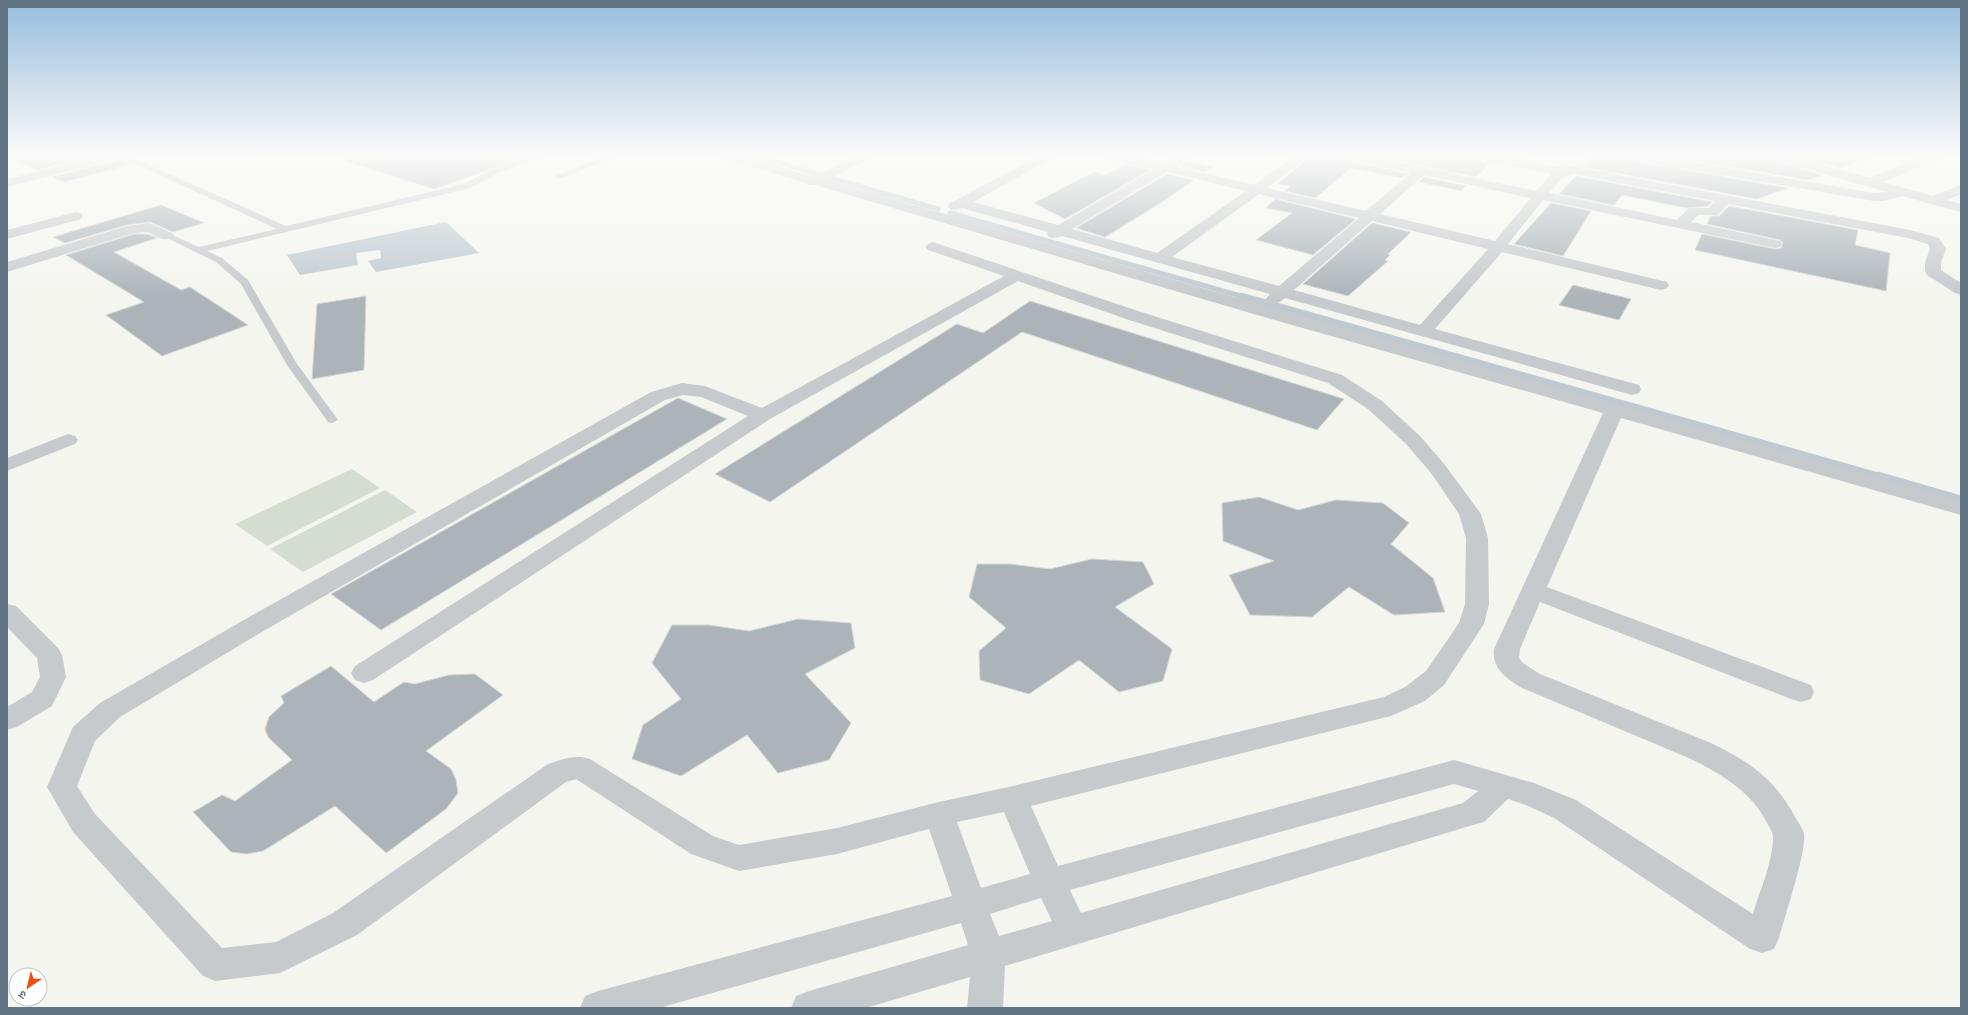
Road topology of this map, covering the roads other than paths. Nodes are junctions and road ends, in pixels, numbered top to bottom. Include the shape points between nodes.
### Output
1 (230, 203) edge
2 (393, 203) edge
3 (889, 203) edge
4 (961, 203) edge
5 (962, 203) edge
6 (1107, 203) edge
7 (1238, 203) edge
8 (1315, 203) edge
9 (1384, 203) edge
10 (1534, 203) edge
11 (1581, 203) edge
12 (1721, 203) edge
13 (1754, 203) edge
14 (1832, 203) edge
15 (1942, 203) edge
16 (1961, 208) edge
17 (76, 216) dead end
18 (934, 216) junction
19 (1369, 216) junction
20 (1830, 218) junction
21 (1681, 224) junction
22 (285, 229) junction
23 (1060, 230) junction
24 (7, 235) edge
25 (167, 236) joint
26 (1775, 244) dead end
27 (1035, 245) junction
28 (1498, 246) junction
29 (933, 247) dead end
30 (198, 250) junction
31 (1160, 258) junction
32 (7, 267) edge
33 (1016, 276) junction
34 (1661, 285) dead end
35 (1961, 290) edge
36 (1271, 303) junction
37 (1423, 332) junction
38 (1632, 389) dead end
39 (1616, 409) junction
40 (763, 415) junction
41 (332, 420) dead end
42 (68, 440) dead end
43 (7, 465) edge
44 (1961, 508) edge
45 (1534, 590) junction
46 (7, 612) edge
47 (364, 673) dead end
48 (1801, 692) dead end
49 (7, 720) edge
50 (1502, 787) junction
51 (1013, 798) junction
52 (939, 814) junction
53 (1049, 882) junction
54 (970, 904) junction
55 (1073, 931) junction
56 (989, 956) junction
57 (598, 1008) edge
58 (809, 1008) edge
59 (985, 1008) edge

1 - 22 lane
2 - 22 lane
3 - 18 street
4 - 18 street
5 - 23 street
6 - 23 street
7 - 31 street
8 - 19 street
9 - 19 street
10 - 28 street
11 - 21 street
12 - 21 street via 1713,212 1694,211
13 - 20 street
14 - 20 street via 1836,210
15 - 16 street
17 - 24 street
18 - 27 street
19 - 28 street
19 - 36 street
20 - 35 street via 1934,241 1938,249 1933,262 1933,272
21 - 26 street
22 - 30 lane
23 - 27 street
23 - 31 street
25 - 30 lane
25 - 32 street via 149,227 132,229
27 - 36 street
28 - 34 street
28 - 37 street
29 - 33 street
30 - 41 lane via 219,260 245,282 292,364
31 - 36 street
33 - 40 street
33 - 51 street via 1335,379 1375,405 1414,440 1470,514 1477,538 1477,604 1471,624 1436,678 1415,694 1391,706
36 - 37 street
36 - 39 street
37 - 38 street
39 - 44 street
39 - 45 street
40 - 47 street
40 - 52 street via 705,392 682,389 658,396 110,710 83,735 62,787 84,823 215,965 280,957 345,924 558,772 572,769 580,768 610,785 702,845 739,858 837,841
42 - 43 street
45 - 48 street
45 - 50 street via 1507,650 1506,659 1514,670 1551,691 1642,726 1727,764 1754,783 1775,808 1789,835 1785,860 1762,938 1565,809 1534,796
46 - 49 street via 49,655 53,677 42,699
50 - 53 street via 1454,772
50 - 55 street via 1473,813
51 - 52 street
51 - 53 street
52 - 54 street
53 - 54 street
53 - 55 street
54 - 56 street
54 - 57 street via 930,918
55 - 56 street
56 - 58 street
56 - 59 street

